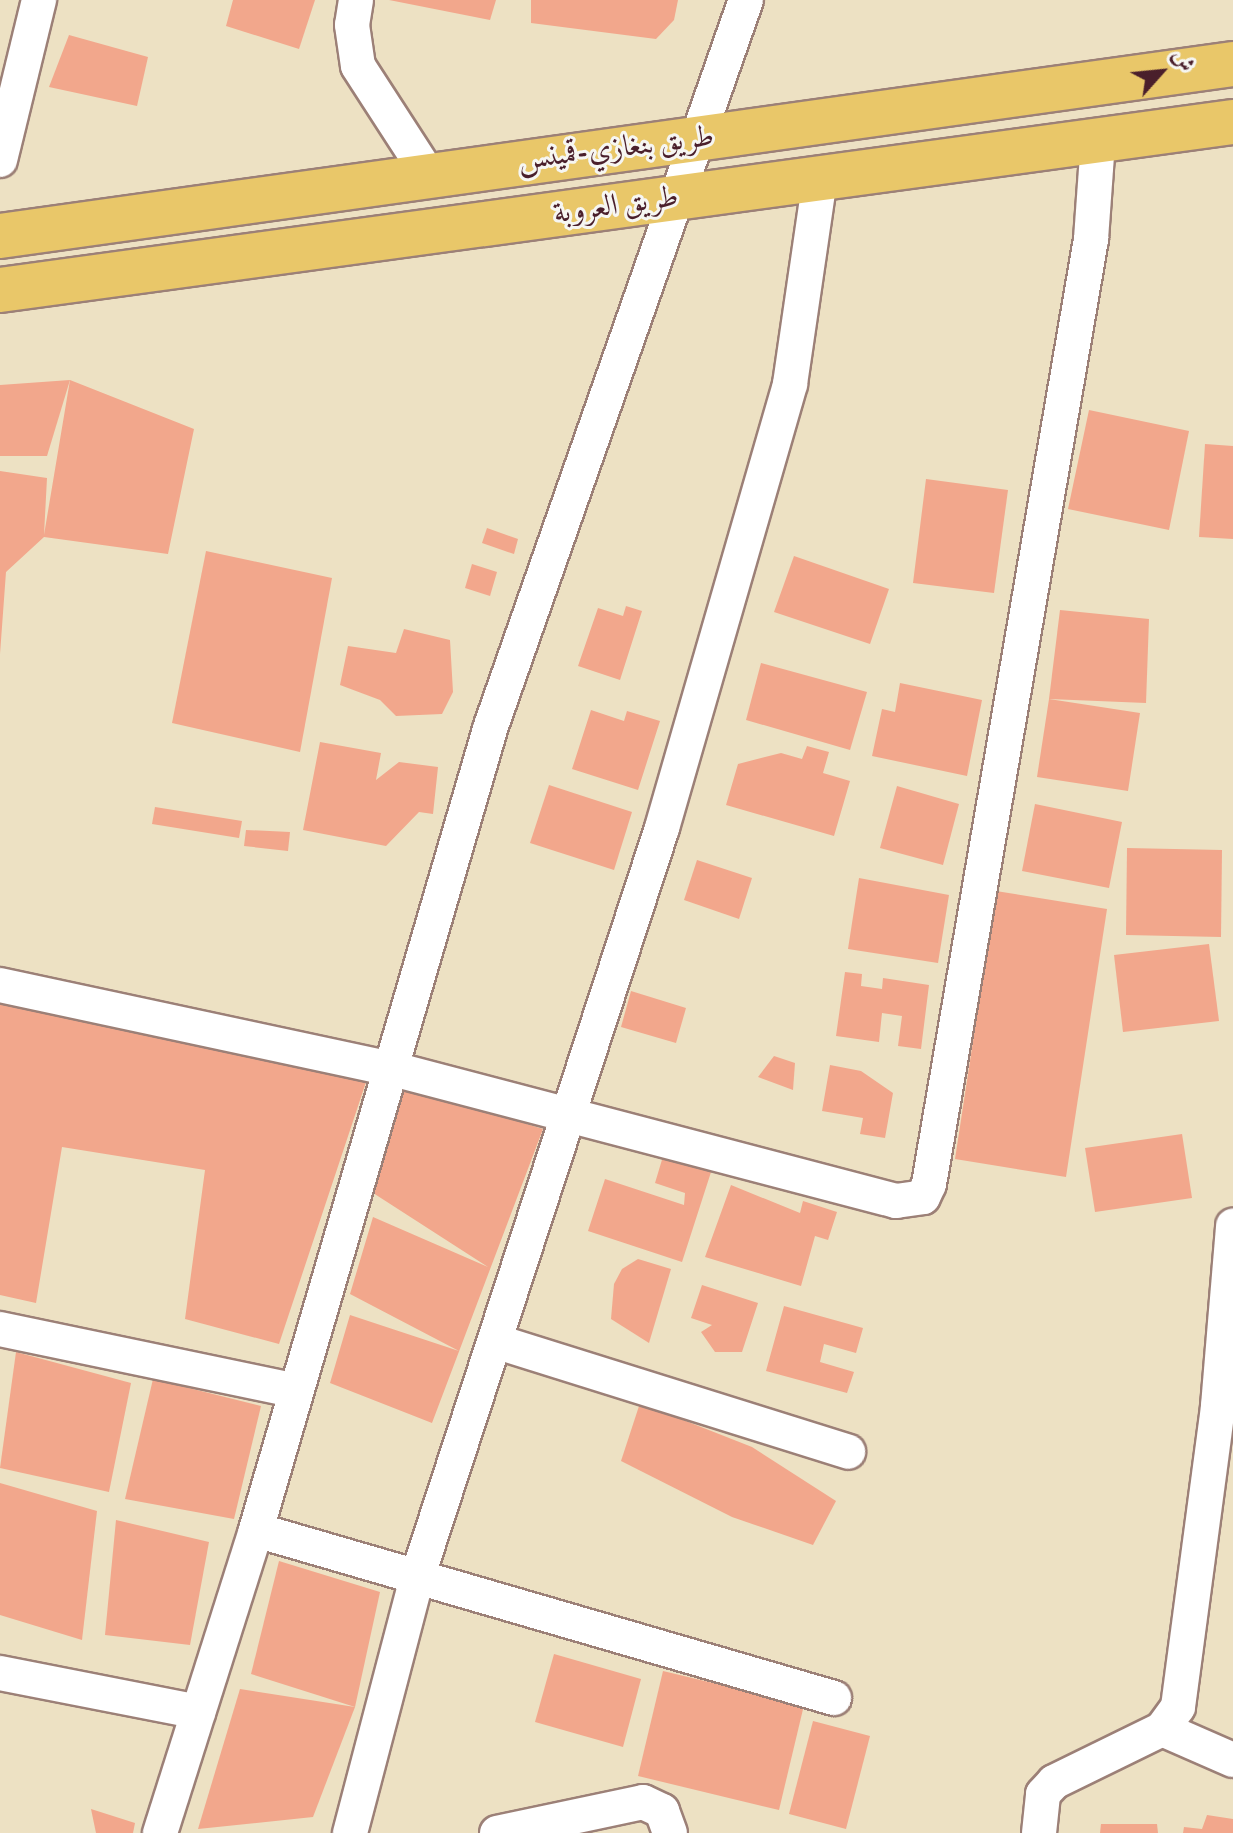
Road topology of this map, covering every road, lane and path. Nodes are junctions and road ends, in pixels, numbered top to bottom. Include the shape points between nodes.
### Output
1 (39, 0) edge
2 (356, 0) edge
3 (746, 0) edge
4 (1233, 64) edge
5 (1233, 122) edge
6 (697, 139) junction
7 (1098, 141) junction
8 (0, 160) edge
9 (428, 174) junction
10 (820, 178) junction
11 (676, 198) junction
12 (0, 236) edge
13 (0, 290) edge
14 (0, 985) edge
15 (393, 1069) junction
16 (570, 1117) junction
17 (1233, 1226) edge
18 (0, 1329) edge
19 (498, 1342) junction
20 (296, 1391) junction
21 (848, 1452) dead end
22 (256, 1530) junction
23 (417, 1578) junction
24 (0, 1673) edge
25 (834, 1698) dead end
26 (198, 1712) junction
27 (1162, 1729) junction
28 (1233, 1760) edge
29 (160, 1833) edge
30 (350, 1833) edge
31 (497, 1833) edge
32 (670, 1833) edge
33 (1039, 1833) edge

1 - 8 street
2 - 9 street via 352,25 358,66
3 - 6 street
4 - 6 main road, طريق بنغازي-قمينس
5 - 7 main road, طريق العروبة
6 - 9 main road, طريق بنغازي-قمينس
6 - 11 street
7 - 10 main road, طريق العروبة
7 - 16 street via 1091,239 932,1169 923,1197 896,1201
9 - 12 main road, طريق بنغازي-قمينس
10 - 11 main road, طريق العروبة
10 - 16 street via 790,384 662,828
11 - 13 main road, طريق العروبة
11 - 15 street via 491,726
14 - 15 street
15 - 16 street
15 - 20 street
16 - 19 street
17 - 27 street via 1184,1682 1178,1707
18 - 20 street
19 - 21 street
19 - 23 street
20 - 22 street
22 - 23 street
22 - 26 street
23 - 25 street
23 - 30 street
24 - 26 street
26 - 29 street
27 - 28 street
27 - 33 street via 1054,1782 1043,1794
31 - 32 street via 643,1802 662,1811

